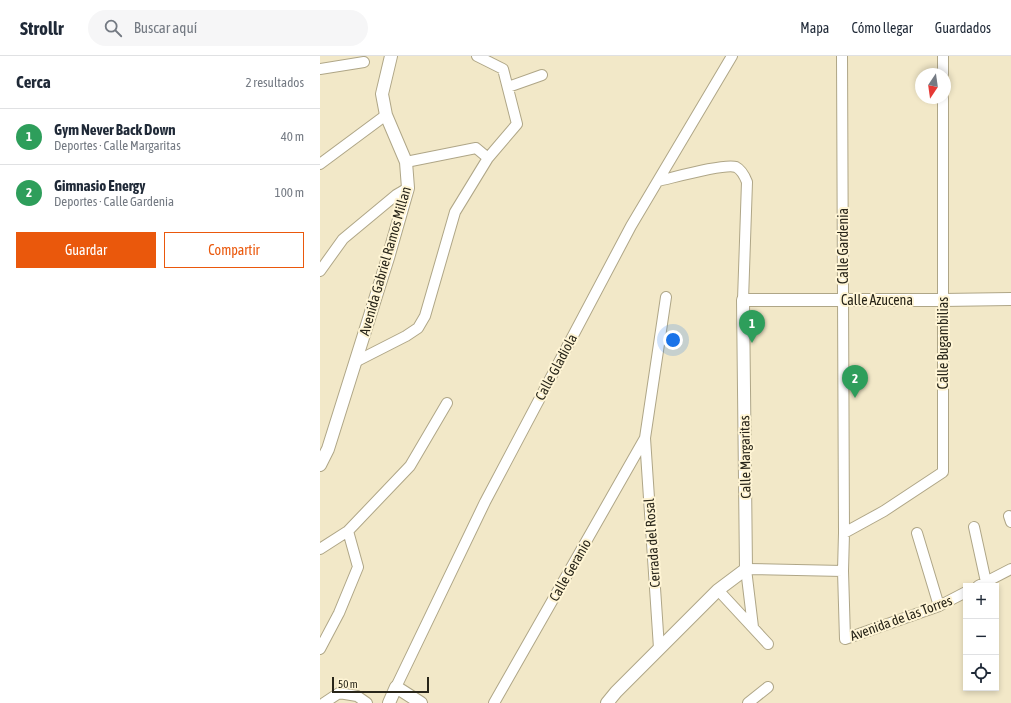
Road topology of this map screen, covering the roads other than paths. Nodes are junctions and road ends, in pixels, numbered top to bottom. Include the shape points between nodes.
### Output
1 (391, 56) edge
2 (477, 56) edge
3 (732, 56) edge
4 (842, 56) edge
5 (944, 56) edge
6 (364, 62) dead end
7 (944, 68) edge
8 (320, 69) edge
9 (542, 75) dead end
10 (508, 87) junction
11 (943, 104) edge
12 (386, 115) junction
13 (488, 158) junction
14 (406, 162) junction
15 (320, 164) edge
16 (658, 181) junction
17 (408, 188) junction
18 (320, 271) edge
19 (666, 297) dead end
20 (1011, 298) edge
21 (743, 300) junction
22 (843, 300) junction
23 (943, 300) junction
24 (355, 362) junction
25 (446, 403) dead end
26 (645, 438) junction
27 (320, 465) edge
28 (974, 527) dead end
29 (348, 531) junction
30 (844, 533) junction
31 (917, 533) dead end
32 (320, 549) edge
33 (746, 569) junction
34 (1011, 569) edge
35 (843, 571) junction
36 (982, 583) edge
37 (984, 583) edge
38 (718, 590) junction
39 (963, 594) edge
40 (939, 606) junction
41 (753, 627) junction
42 (768, 644) dead end
43 (660, 648) junction
44 (320, 649) edge
45 (396, 687) junction
46 (768, 687) dead end
47 (323, 700) edge
48 (367, 703) edge
49 (389, 703) edge
50 (421, 703) edge
51 (494, 703) edge
52 (607, 703) edge
53 (748, 703) edge

1 - 12 street, Avenida Gabriel Ramos Millan via 382,94
2 - 10 street via 503,69
3 - 16 street, Calle Gladiola
4 - 22 street, Calle Gardenia
5 - 7 street
6 - 8 street
9 - 10 street
10 - 13 street via 517,124
11 - 23 street, Calle Bugambilias
12 - 14 street, Avenida Gabriel Ramos Millan
12 - 15 street
13 - 14 street via 476,148
13 - 24 street via 455,212 424,316 418,328
14 - 17 street, Avenida Gabriel Ramos Millan
16 - 21 street, Calle Margaritas via 725,166 737,167 744,175 747,182
16 - 45 street, Calle Gladiola via 631,226 485,502
17 - 18 street via 343,239
17 - 24 street, Avenida Gabriel Ramos Millan
19 - 26 street
20 - 23 street, Calle Azucena
21 - 22 street, Calle Azucena
21 - 33 street, Calle Margaritas
22 - 23 street, Calle Azucena
22 - 30 street, Calle Gardenia
23 - 30 street, Calle Bugambilias via 943,472 884,511
24 - 27 street, Avenida Gabriel Ramos Millan via 328,449
25 - 29 street via 410,466
26 - 43 street, Cerrada del Rosal
26 - 51 street, Calle Geranio
28 - 36 street
29 - 32 street
29 - 44 street via 358,567 339,613
30 - 35 street, Avenida de las Torres
31 - 40 street
33 - 35 street
33 - 38 street
33 - 41 street
34 - 37 street
35 - 40 street, Avenida de las Torres via 845,639
38 - 41 street
38 - 43 street
39 - 40 street, Avenida de las Torres
41 - 42 street
43 - 52 street
45 - 49 street
45 - 50 street
46 - 53 street
47 - 48 street via 339,693 357,696

